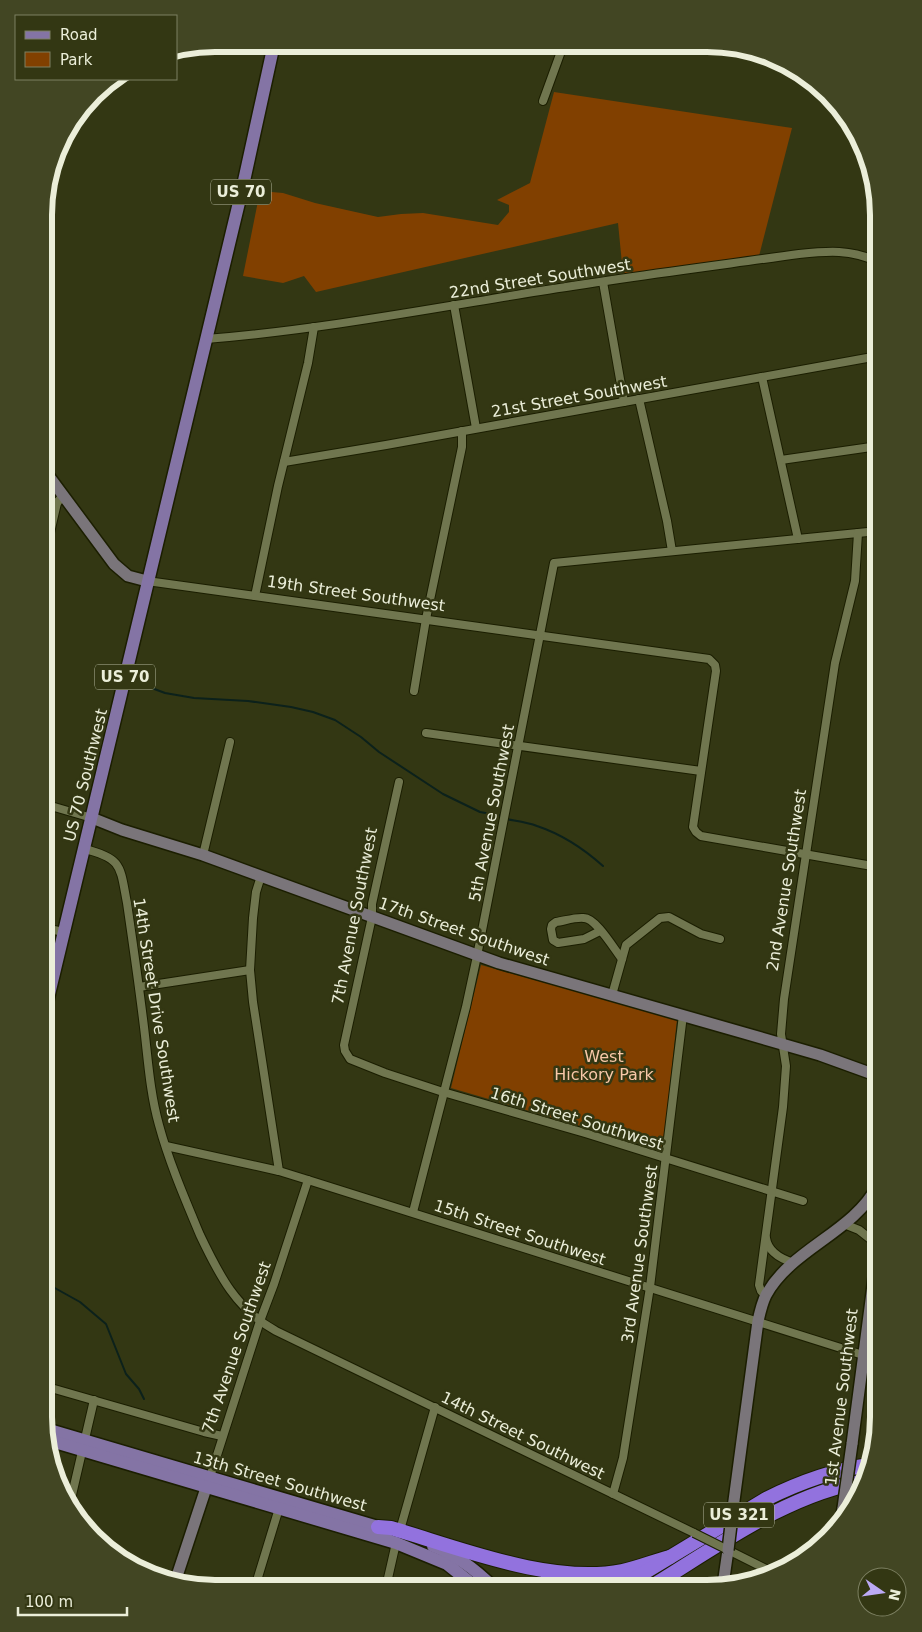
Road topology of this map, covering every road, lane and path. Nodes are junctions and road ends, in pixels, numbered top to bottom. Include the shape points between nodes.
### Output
1 (561, 52) edge
2 (272, 53) edge
3 (543, 101) dead end
4 (870, 259) edge
5 (603, 282) junction
6 (454, 305) junction
7 (314, 327) junction
8 (206, 338) junction
9 (870, 357) edge
10 (762, 377) junction
11 (638, 400) junction
12 (624, 402) junction
13 (476, 428) junction
14 (462, 431) junction
15 (870, 447) edge
16 (781, 460) junction
17 (284, 462) junction
18 (52, 484) edge
19 (52, 498) edge
20 (60, 499) junction
21 (52, 528) edge
22 (870, 532) edge
23 (858, 533) junction
24 (798, 539) junction
25 (672, 551) junction
26 (148, 581) junction
27 (255, 596) junction
28 (426, 619) junction
29 (540, 635) junction
30 (414, 691) dead end
31 (426, 733) dead end
32 (230, 742) dead end
33 (518, 746) junction
34 (702, 772) junction
35 (399, 782) dead end
36 (52, 806) edge
37 (92, 818) junction
38 (84, 849) junction
39 (203, 855) junction
40 (805, 855) junction
41 (869, 866) edge
42 (261, 876) junction
43 (372, 917) junction
44 (52, 930) edge
45 (600, 931) junction
46 (64, 932) junction
47 (720, 940) dead end
48 (477, 956) junction
49 (622, 959) junction
50 (250, 970) junction
51 (52, 982) edge
52 (139, 987) junction
53 (612, 995) junction
54 (682, 1015) junction
55 (781, 1044) junction
56 (347, 1055) joint
57 (869, 1073) edge
58 (444, 1092) junction
59 (166, 1146) junction
60 (666, 1159) junction
61 (279, 1171) junction
62 (308, 1180) junction
63 (772, 1192) junction
64 (869, 1200) edge
65 (803, 1201) dead end
66 (413, 1212) junction
67 (844, 1224) junction
68 (765, 1234) junction
69 (869, 1239) edge
70 (794, 1263) junction
71 (650, 1287) junction
72 (766, 1296) junction
73 (869, 1311) edge
74 (260, 1321) junction
75 (758, 1321) junction
76 (863, 1355) junction
77 (52, 1388) edge
78 (94, 1400) junction
79 (435, 1407) junction
80 (54, 1432) edge
81 (222, 1436) junction
82 (55, 1441) edge
83 (84, 1445) junction
84 (862, 1466) edge
85 (208, 1482) junction
86 (855, 1484) edge
87 (72, 1494) edge
88 (613, 1494) junction
89 (281, 1503) junction
90 (844, 1504) edge
91 (378, 1527) junction
92 (398, 1537) junction
93 (728, 1550) junction
94 (670, 1557) junction
95 (765, 1568) edge
96 (177, 1575) edge
97 (724, 1578) edge
98 (257, 1580) edge
99 (388, 1580) edge
100 (467, 1580) edge
101 (486, 1580) edge
102 (632, 1580) edge
103 (662, 1580) edge

1 - 3 street
2 - 8 main road, US 70
4 - 5 street, 22nd Street Southwest via 857,253 831,251
5 - 6 street, 22nd Street Southwest
5 - 12 street
6 - 7 street, 22nd Street Southwest
6 - 13 street
7 - 8 street, 22nd Street Southwest
7 - 17 street
8 - 26 main road, US 70 Southwest / US 70
9 - 10 street, 21st Street Southwest
10 - 11 street, 21st Street Southwest
10 - 16 street
11 - 12 street, 21st Street Southwest
11 - 25 street
12 - 13 street, 21st Street Southwest
13 - 14 street, 21st Street Southwest
14 - 17 street, 21st Street Southwest
14 - 28 street via 462,447
15 - 16 street
16 - 24 street
17 - 27 street
18 - 20 street, 19th Street Southwest
19 - 20 street
20 - 21 street
20 - 26 street, 19th Street Southwest via 114,564 128,576
22 - 23 street
23 - 24 street
23 - 40 street, 2nd Avenue Southwest via 855,581 835,663
24 - 25 street
25 - 29 street, 5th Avenue Southwest via 554,563
26 - 27 street, 19th Street Southwest
26 - 37 main road, US 70 Southwest / US 70
27 - 28 street, 19th Street Southwest
28 - 29 street, 19th Street Southwest
28 - 30 street
29 - 33 street, 5th Avenue Southwest
29 - 34 street, 19th Street Southwest via 712,661 716,671
31 - 33 street
32 - 39 street
33 - 34 street
33 - 48 street, 5th Avenue Southwest
34 - 40 street via 693,827 696,832 710,838
35 - 43 street, 7th Avenue Southwest via 372,904
36 - 37 street, 17th Street Southwest
37 - 38 main road, US 70 Southwest / US 70
37 - 39 street, 17th Street Southwest
38 - 46 main road, US 70 Southwest / US 70
38 - 52 street, 14th Street Drive Southwest via 108,856 122,872
39 - 42 street, 17th Street Southwest
40 - 41 street
40 - 55 street, 2nd Avenue Southwest via 785,991
42 - 43 street, 17th Street Southwest
42 - 50 street via 256,892
43 - 48 street, 17th Street Southwest
43 - 56 street, 7th Avenue Southwest via 344,1044
44 - 46 street
45 - 45 street via 593,922 583,918 556,922 551,929 553,940 558,943 584,939
45 - 49 street
46 - 51 main road, US 70 Southwest / US 70
47 - 49 street via 664,916 630,940
48 - 53 street, 17th Street Southwest
48 - 58 street, 5th Avenue Southwest
49 - 53 street
50 - 52 street
50 - 61 street
52 - 59 street, 14th Street Drive Southwest via 152,1090
53 - 54 street, 17th Street Southwest
54 - 55 street, 17th Street Southwest
54 - 60 street, 3rd Avenue Southwest
55 - 57 street, 17th Street Southwest
55 - 63 street, 2nd Avenue Southwest via 786,1066
56 - 58 street, 16th Street Southwest via 370,1068
58 - 60 street, 16th Street Southwest
58 - 66 street, 5th Avenue Southwest
59 - 61 street, 15th Street Southwest
59 - 74 street, 14th Street Drive Southwest via 180,1187 216,1267 240,1305
60 - 63 street, 16th Street Southwest
60 - 71 street, 3rd Avenue Southwest
61 - 62 street, 15th Street Southwest
62 - 66 street, 15th Street Southwest
62 - 74 street, 7th Avenue Southwest
63 - 65 street, 16th Street Southwest
63 - 68 street, 2nd Avenue Southwest
64 - 67 street
66 - 71 street, 15th Street Southwest
67 - 69 street
67 - 70 street
68 - 70 street via 773,1251
68 - 72 street, 2nd Avenue Southwest via 759,1285
70 - 72 street via 783,1272
71 - 75 street, 15th Street Southwest
71 - 88 street, 3rd Avenue Southwest via 622,1458
72 - 75 street
73 - 76 street, 1st Avenue Southwest
74 - 79 street, 14th Street Southwest
74 - 81 street, 7th Avenue Southwest
75 - 76 street, 15th Street Southwest
75 - 93 street, bridge
76 - 90 street, 1st Avenue Southwest, bridge
77 - 78 street
78 - 81 street
78 - 83 street
79 - 88 street, 14th Street Southwest
79 - 92 street
80 - 83 main road, 13th Street Southwest
81 - 85 street, 7th Avenue Southwest
82 - 83 main road, 13th Street Southwest
83 - 85 main road, 13th Street Southwest
83 - 87 street
84 - 94 highway, US 321 via 788,1489
85 - 89 main road, 13th Street Southwest
85 - 96 street, 7th Avenue Southwest
86 - 103 highway, US 321 via 824,1491 790,1505
88 - 93 street, 14th Street Southwest, bridge
89 - 91 main road, 13th Street Southwest
89 - 92 main road, 13th Street Southwest
89 - 98 street
91 - 92 highway
91 - 101 main road, 13th Street Southwest via 458,1558
92 - 94 highway via 513,1564 575,1574 622,1571
92 - 99 street
92 - 100 main road, 13th Street Southwest via 447,1564
93 - 95 street, 14th Street Southwest
93 - 97 street
94 - 102 highway, US 321

